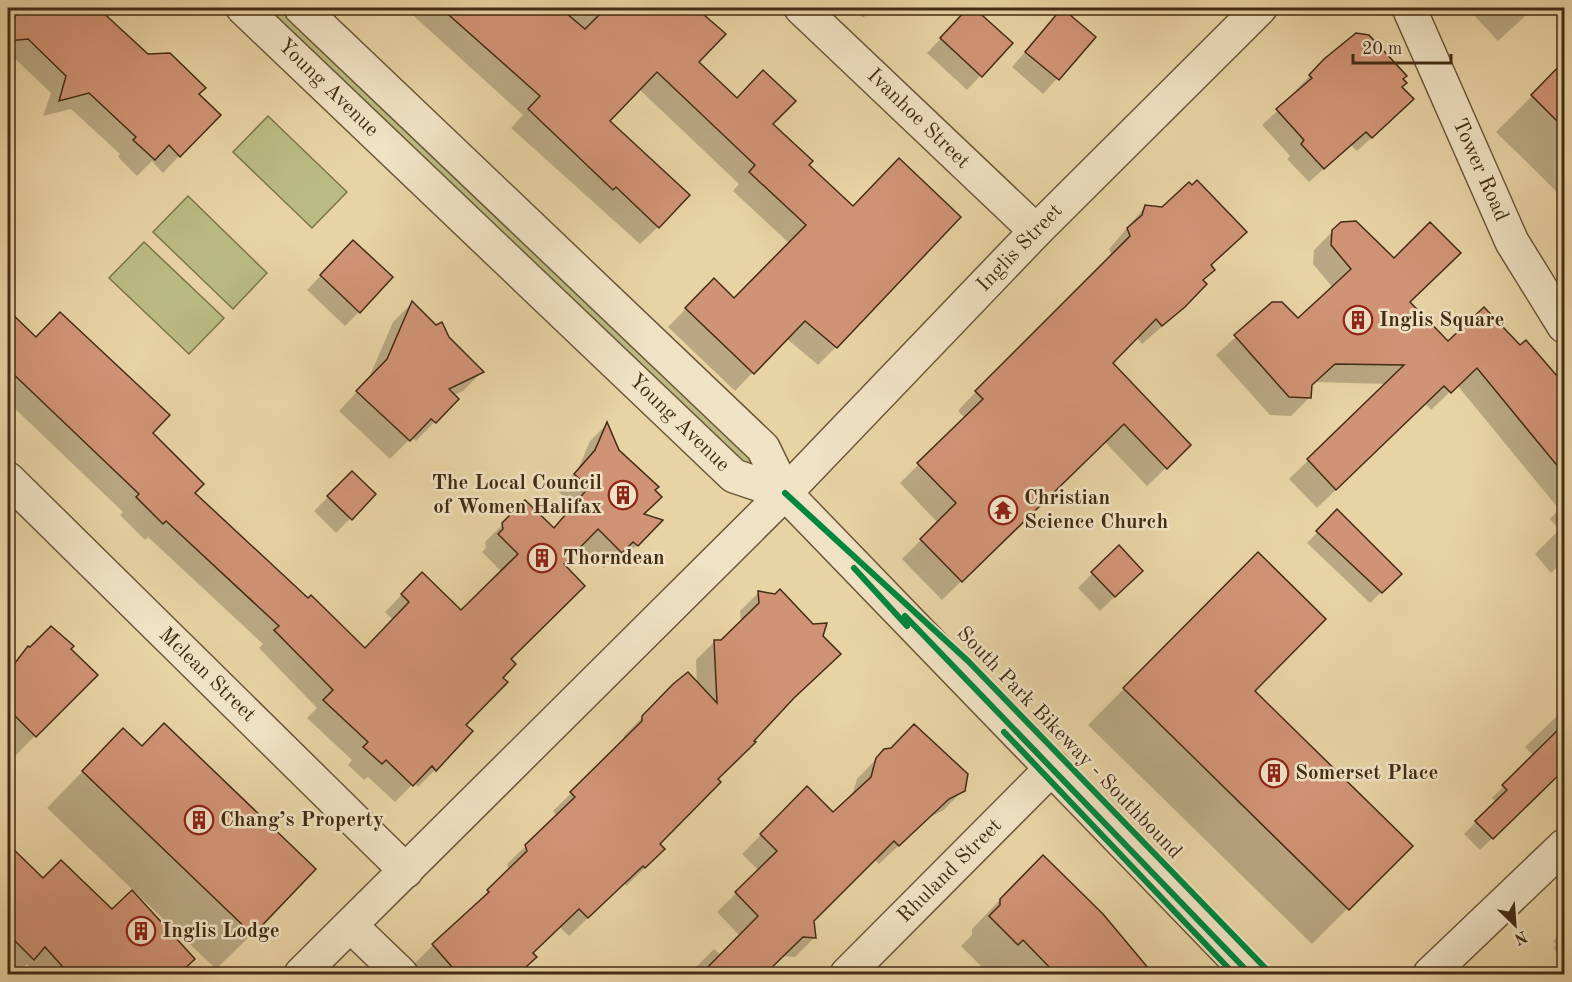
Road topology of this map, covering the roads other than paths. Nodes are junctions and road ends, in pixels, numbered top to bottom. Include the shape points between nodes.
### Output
1 (243, 8) edge
2 (301, 8) edge
3 (801, 8) edge
4 (1260, 8) edge
5 (1409, 8) edge
6 (1036, 231) junction
7 (1564, 326) edge
8 (8, 479) edge
9 (785, 493) junction
10 (1053, 767) junction
11 (1564, 846) edge
12 (406, 871) junction
13 (351, 926) junction
14 (301, 975) edge
15 (401, 975) edge
16 (847, 975) edge
17 (1250, 975) edge
18 (1430, 975) edge

1 - 9 street, Young Avenue via 734,476
2 - 9 street, Young Avenue via 763,448
3 - 6 street, Ivanhoe Street
4 - 6 street, Inglis Street
5 - 7 street, Tower Road via 1512,242
6 - 9 street, Inglis Street
8 - 12 street, Mclean Street
9 - 10 street
9 - 12 street, Inglis Street
10 - 16 street, Rhuland Street
10 - 17 street
11 - 18 street
12 - 13 street, Inglis Street
13 - 14 street, Inglis Street
13 - 15 street

